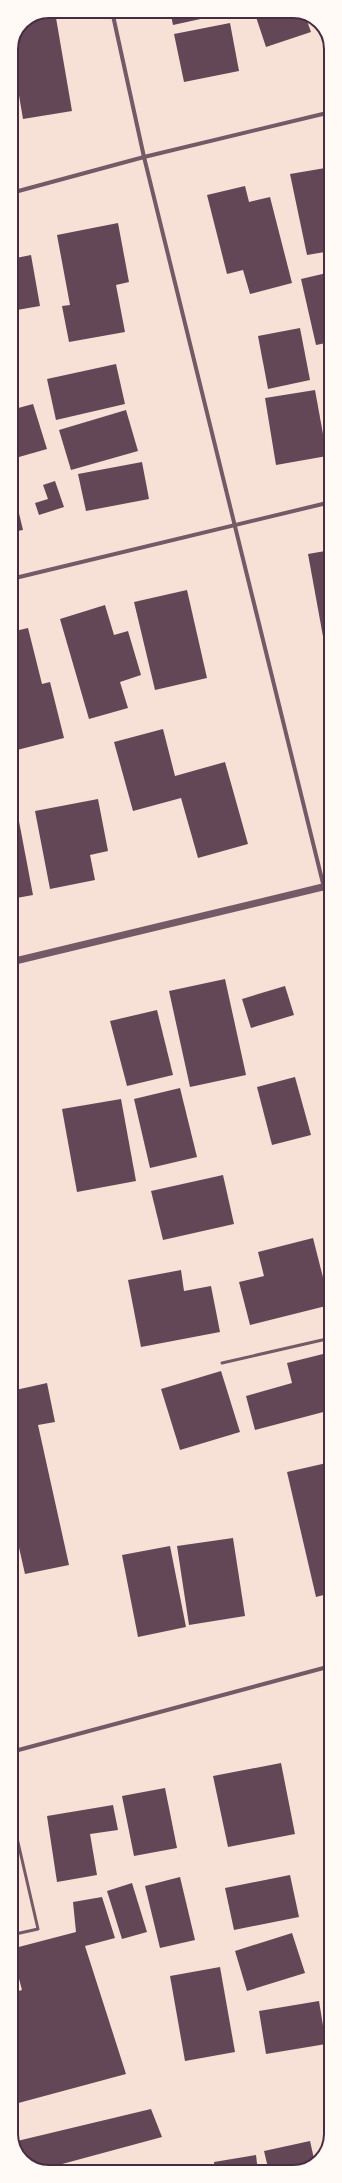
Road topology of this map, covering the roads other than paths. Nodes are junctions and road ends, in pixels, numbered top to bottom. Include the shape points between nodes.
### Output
1 (114, 18) edge
2 (324, 114) edge
3 (144, 157) junction
4 (18, 191) edge
5 (324, 504) edge
6 (235, 525) junction
7 (18, 577) edge
8 (324, 874) edge
9 (324, 887) edge
10 (18, 960) edge
11 (324, 1340) edge
12 (222, 1363) dead end
13 (324, 1668) edge
14 (18, 1750) edge
15 (18, 1842) edge
16 (18, 1933) edge

1 - 3 street
2 - 3 street
3 - 4 street
3 - 6 street
5 - 6 street
6 - 7 street
6 - 8 street
9 - 10 street
11 - 12 lane
13 - 14 street
15 - 16 lane via 38,1929

